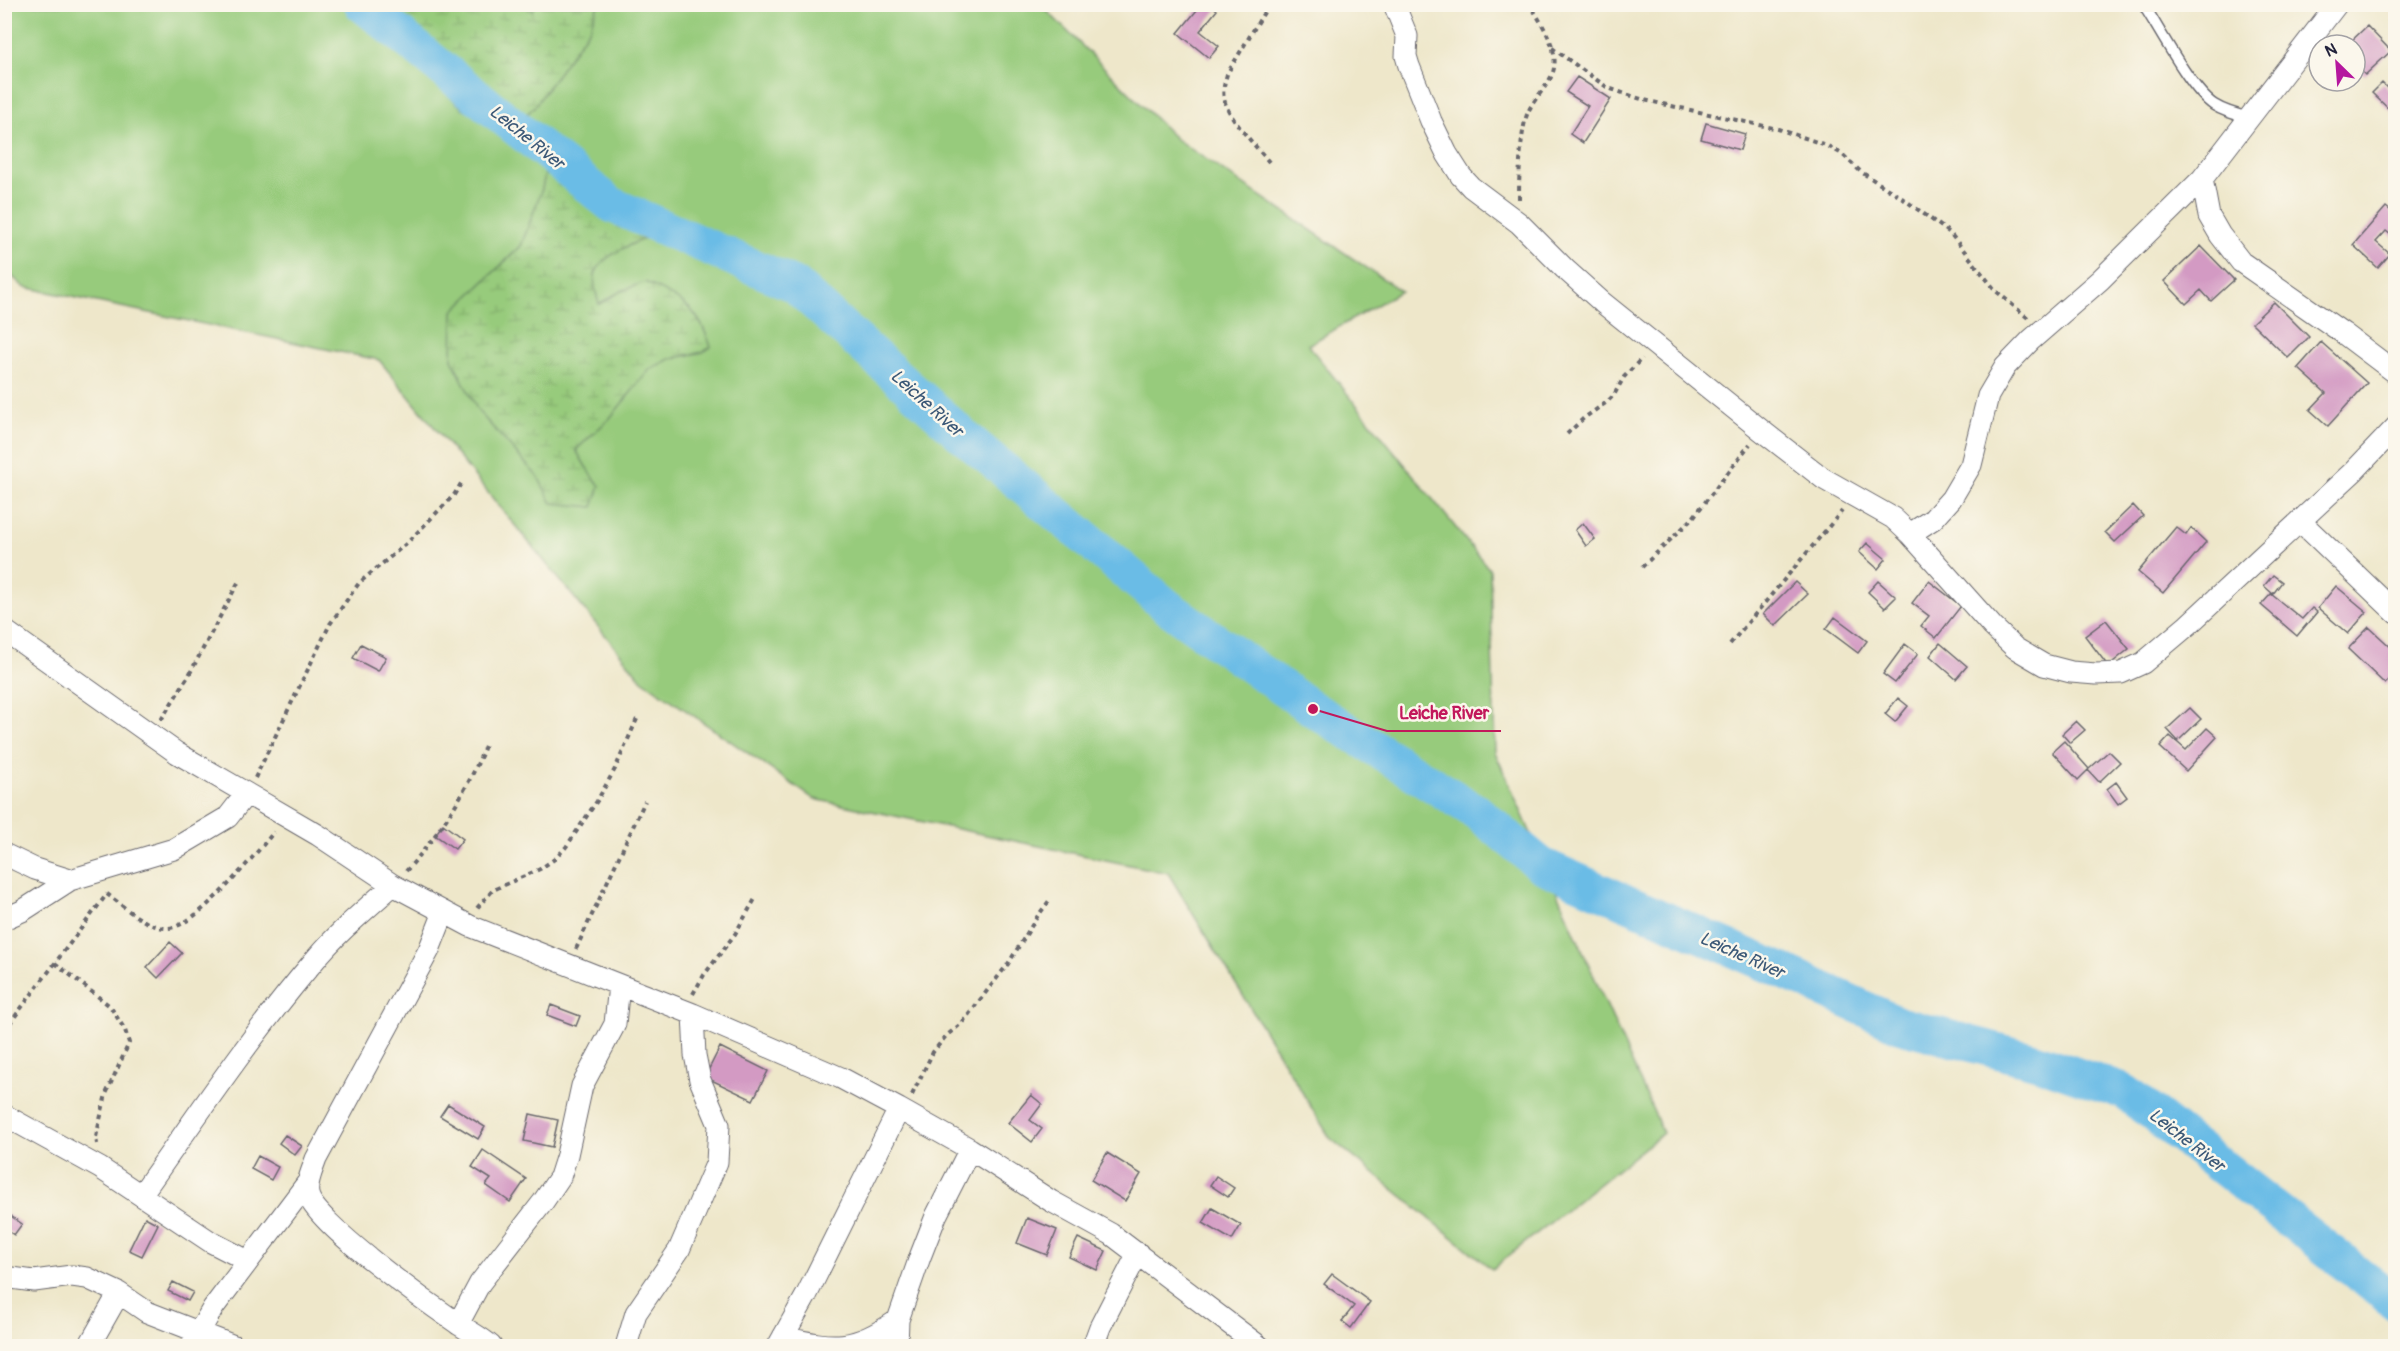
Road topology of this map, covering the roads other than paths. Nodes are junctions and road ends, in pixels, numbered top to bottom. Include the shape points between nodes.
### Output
1 (1394, 4) edge
2 (2143, 4) edge
3 (2337, 4) edge
4 (2250, 118) junction
5 (2202, 179) junction
6 (2396, 373) edge
7 (2396, 427) edge
8 (2300, 522) junction
9 (1911, 534) junction
10 (2396, 613) edge
11 (4, 630) edge
12 (246, 794) junction
13 (4, 854) edge
14 (70, 880) junction
15 (393, 885) junction
16 (444, 912) junction
17 (4, 919) edge
18 (619, 985) junction
19 (689, 1012) junction
20 (903, 1111) junction
21 (4, 1115) edge
22 (970, 1149) junction
23 (308, 1182) junction
24 (141, 1194) junction
25 (1138, 1253) junction
26 (248, 1260) junction
27 (4, 1278) edge
28 (119, 1293) junction
29 (898, 1320) junction
30 (458, 1324) junction
31 (194, 1339) edge
32 (781, 1342) edge
33 (88, 1347) edge
34 (234, 1347) edge
35 (491, 1347) edge
36 (626, 1347) edge
37 (897, 1347) edge
38 (1093, 1347) edge
39 (1259, 1347) edge

1 - 9 street via 1407,36 1409,66 1447,154 1471,187 1519,223 1565,269 1761,430 1824,479 1893,518
2 - 4 lane via 2195,86 2212,104
3 - 4 street
4 - 5 street
5 - 6 street via 2209,216 2241,262
5 - 9 street via 2005,367 1988,396 1971,465 1933,519
7 - 8 street
8 - 9 street via 2143,663 2121,673 2096,675 2044,665 2015,648
8 - 10 street
11 - 12 street via 177,753
12 - 14 street via 228,817 174,849
12 - 15 street via 318,835
13 - 14 street
14 - 17 street
15 - 16 street
15 - 24 street via 314,961
16 - 18 street
16 - 23 street via 429,950 316,1159
18 - 19 street
18 - 30 street via 615,1024 582,1086 560,1177 480,1283
19 - 20 street via 842,1078
19 - 36 street via 700,1080 719,1125 717,1162 679,1250 636,1313
20 - 22 street
20 - 32 street
21 - 24 street
22 - 25 street
22 - 29 street via 936,1216
23 - 26 street
23 - 30 street via 311,1202 321,1216
24 - 26 street via 211,1242
25 - 38 street
25 - 39 street
26 - 31 street
27 - 28 street via 34,1281 72,1276 87,1278
28 - 31 street
28 - 33 street
29 - 32 street via 874,1336 848,1344
29 - 37 street
30 - 35 street
31 - 34 street

